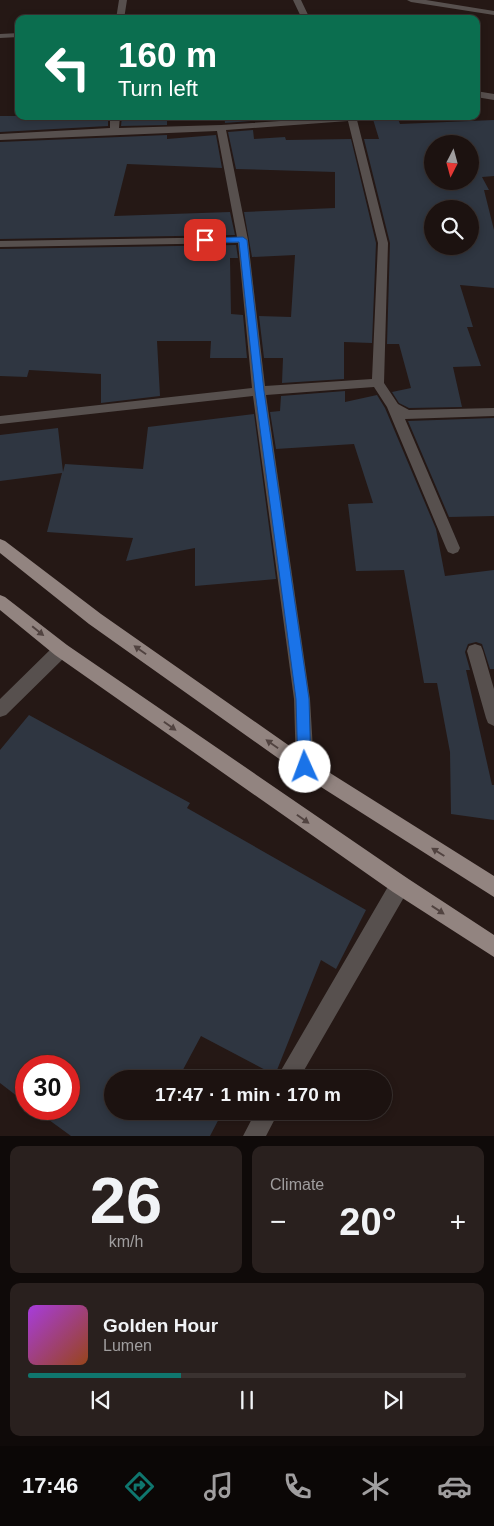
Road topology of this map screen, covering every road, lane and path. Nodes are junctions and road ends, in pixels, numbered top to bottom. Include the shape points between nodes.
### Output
1 (123, 0) edge
2 (297, 0) edge
3 (411, 0) edge
4 (494, 13) edge
5 (121, 15) edge
6 (304, 15) edge
7 (15, 35) edge
8 (0, 36) edge
9 (480, 95) edge
10 (494, 97) edge
11 (115, 120) edge
12 (316, 120) edge
13 (352, 120) edge
14 (221, 128) junction
15 (114, 131) junction
16 (0, 137) edge
17 (243, 240) junction
18 (0, 244) edge
19 (378, 383) junction
20 (260, 391) junction
21 (393, 408) junction
22 (494, 412) edge
23 (0, 420) edge
24 (0, 545) edge
25 (453, 548) dead end
26 (0, 601) edge
27 (61, 650) junction
28 (475, 651) dead end
29 (0, 710) edge
30 (494, 718) edge
31 (305, 767) junction
32 (400, 885) junction
33 (494, 887) edge
34 (494, 947) edge
35 (292, 1070) edge
36 (263, 1120) edge
37 (254, 1136) edge

1 - 5 street
2 - 6 street
3 - 4 street
7 - 8 street
9 - 10 street
11 - 15 street
12 - 14 street
13 - 19 street via 383,243
14 - 15 street
14 - 17 street
15 - 16 street
17 - 18 street
17 - 20 street
19 - 20 street
19 - 21 street
20 - 23 street
20 - 31 street via 302,699
21 - 22 street via 407,415
21 - 25 street
31 -> 24 main road via 95,619
26 -> 27 main road
27 - 29 street
27 -> 32 main road
28 - 30 street
33 -> 31 main road
32 -> 34 main road
32 - 35 street
36 - 37 street

